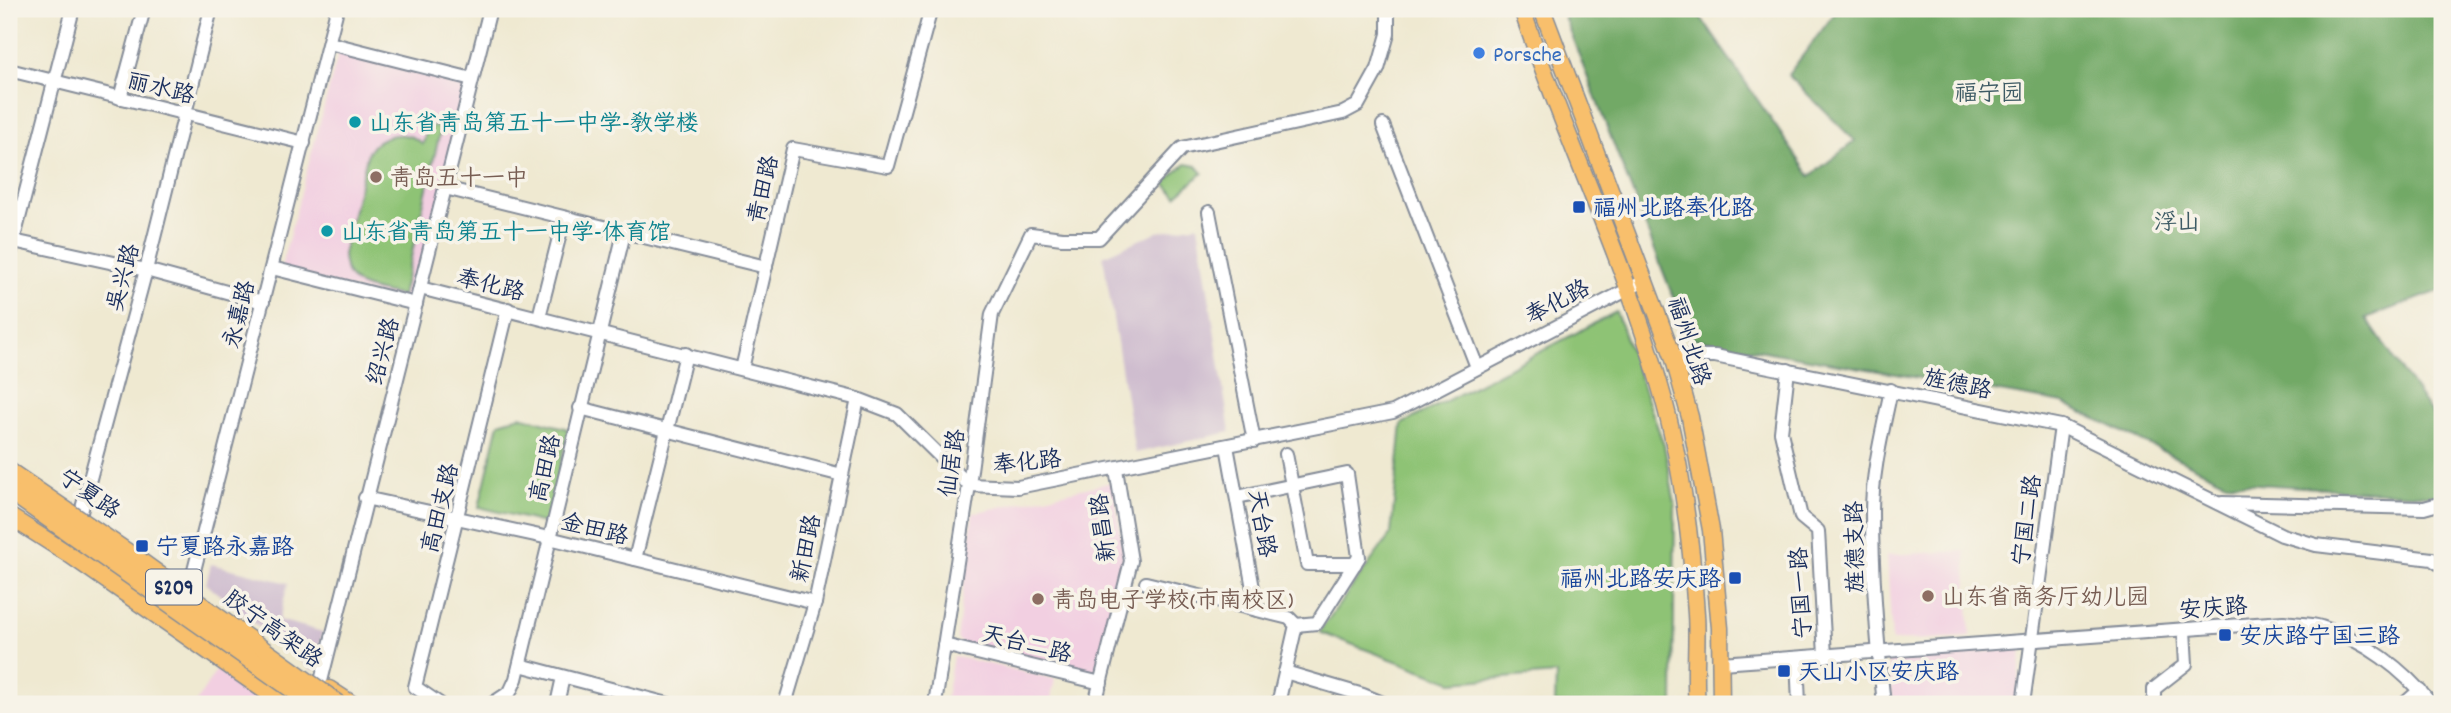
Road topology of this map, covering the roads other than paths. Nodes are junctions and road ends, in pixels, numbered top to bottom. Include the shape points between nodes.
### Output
1 (73, 9) edge
2 (144, 9) edge
3 (211, 9) edge
4 (337, 9) edge
5 (490, 9) edge
6 (931, 9) edge
7 (1388, 9) edge
8 (1522, 9) edge
9 (1542, 9) edge
10 (329, 43) junction
11 (9, 70) edge
12 (472, 79) junction
13 (55, 81) junction
14 (120, 98) junction
15 (185, 114) junction
16 (1383, 125) dead end
17 (304, 143) junction
18 (445, 188) junction
19 (1209, 212) dead end
20 (564, 218) junction
21 (624, 233) junction
22 (11, 241) edge
23 (9, 257) edge
24 (766, 267) junction
25 (272, 268) junction
26 (146, 270) junction
27 (1646, 280) junction
28 (1628, 287) junction
29 (420, 288) junction
30 (263, 302) junction
31 (416, 304) junction
32 (508, 309) junction
33 (539, 317) junction
34 (598, 331) junction
35 (686, 354) junction
36 (1673, 356) junction
37 (1477, 367) junction
38 (742, 369) junction
39 (1788, 370) junction
40 (1891, 390) junction
41 (858, 399) junction
42 (580, 408) junction
43 (2060, 426) junction
44 (667, 432) junction
45 (1254, 441) junction
46 (1227, 446) junction
47 (1286, 454) dead end
48 (9, 464) edge
49 (1116, 469) junction
50 (9, 472) edge
51 (842, 475) junction
52 (969, 485) junction
53 (1292, 486) junction
54 (9, 490) edge
55 (1237, 497) junction
56 (365, 498) junction
57 (2218, 503) junction
58 (2442, 503) edge
59 (81, 514) junction
60 (9, 516) edge
61 (458, 518) junction
62 (549, 538) junction
63 (70, 555) junction
64 (635, 559) junction
65 (1355, 564) junction
66 (2442, 566) edge
67 (1146, 583) dead end
68 (190, 588) junction
69 (814, 603) junction
70 (1257, 610) junction
71 (1296, 625) junction
72 (179, 630) junction
73 (2184, 630) junction
74 (2030, 642) junction
75 (944, 645) junction
76 (1878, 653) junction
77 (1825, 656) junction
78 (1797, 658) junction
79 (1721, 663) junction
80 (520, 665) junction
81 (1285, 672) junction
82 (563, 677) junction
83 (320, 683) junction
84 (1101, 683) junction
85 (2420, 690) junction
86 (1362, 699) edge
87 (1696, 701) edge
88 (1722, 703) edge
89 (284, 704) edge
90 (314, 704) edge
91 (338, 704) edge
92 (352, 704) edge
93 (440, 704) edge
94 (492, 704) edge
95 (556, 704) edge
96 (668, 704) edge
97 (785, 704) edge
98 (935, 704) edge
99 (1096, 704) edge
100 (1278, 704) edge
101 (1385, 704) edge
102 (1798, 704) edge
103 (1884, 704) edge
104 (2023, 704) edge
105 (2154, 704) edge
106 (2404, 704) edge
107 (2431, 704) edge

1 - 13 street
2 - 14 street
3 - 15 street, 吴兴路
4 - 10 street, 永嘉路
5 - 12 street, 绍兴路
6 - 24 street, 青田路 via 888,166 793,149
7 - 52 street, 仙居路 via 1388,34 1378,69 1359,106 1182,148 1099,238 1031,234 992,314
8 - 28 main road, 福州北路
9 - 27 main road, 福州北路
10 - 12 street
10 - 17 street, 永嘉路
11 - 13 street, 丽水路
12 - 18 street, 绍兴路
13 - 14 street, 丽水路
13 - 22 street
14 - 15 street, 丽水路
15 - 17 street, 丽水路
15 - 26 street, 吴兴路
16 - 37 street
17 - 25 street, 永嘉路
18 - 20 street
18 - 29 street, 绍兴路
19 - 45 street
20 - 21 street
20 - 33 street
21 - 24 street
21 - 34 street, 高田路
22 - 23 street
22 - 26 street
24 - 38 street, 青田路
25 - 30 street, 永嘉路
25 - 31 street
26 - 30 street
26 - 59 street, 吴兴路
27 - 28 street, 奉化路
27 - 36 main road, 福州北路
28 - 37 street, 奉化路
28 - 87 main road, 福州北路 via 1660,384 1676,461 1693,579
29 - 31 street, 绍兴路
29 - 32 street, 奉化路
30 - 68 street, 永嘉路
31 - 56 street, 绍兴路
32 - 33 street, 奉化路
32 - 61 street, 高田支路
33 - 34 street, 奉化路
34 - 35 street, 奉化路
34 - 42 street, 高田路
35 - 38 street, 奉化路
35 - 44 street
36 - 39 street, 旌德路 via 1715,356
36 - 79 main road, 福州北路 via 1690,417 1711,530
37 - 45 street, 奉化路 via 1393,412
38 - 41 street, 奉化路
39 - 40 street, 旌德路
39 - 77 street, 宁国一路 via 1781,432 1801,517 1818,531
40 - 43 street, 旌德路
40 - 76 street, 旌德支路 via 1872,510
41 - 51 street, 新田路
41 - 52 street, 奉化路 via 897,414
42 - 44 street
42 - 62 street, 高田路
43 - 57 street, 旌德路
43 - 74 street, 宁国二路
44 - 51 street
44 - 64 street
45 - 46 street, 奉化路
46 - 49 street, 奉化路
46 - 55 street, 天台路
47 - 53 street
48 - 59 main road, 宁夏路
49 - 52 street, 奉化路 via 1018,487
49 - 84 street, 新昌路 via 1131,561
50 - 91 highway, 胶宁高架路 / S209, bridge
51 - 69 street, 新田路
52 - 75 street, 仙居路
53 - 55 street
53 - 65 street via 1307,564
53 - 65 street via 1347,474 1359,557
54 - 90 highway, 胶宁高架路 / S209, bridge
55 - 70 street, 天台路
56 - 61 street, 金田路
56 - 83 street, 绍兴路
57 - 58 street, 旌德路 via 2424,508
57 - 66 street, 旌德路 via 2282,535 2316,545 2432,559
59 - 63 street, 吴兴路
59 - 68 main road, 宁夏路
60 - 63 main road
61 - 62 street, 金田路
61 - 93 street, 高田支路 via 415,687
62 - 64 street, 金田路
62 - 80 street, 高田路
63 - 72 main road
64 - 69 street, 金田路
65 - 71 street via 1317,623
67 - 70 street
68 - 72 street, 永嘉路
68 - 83 main road, 宁夏路
69 - 97 street, 新田路
70 - 71 street via 1289,618
71 - 81 street
72 - 89 main road
73 - 74 street, 安庆路
73 - 85 street, 安庆路 via 2283,622 2320,626 2395,665
73 - 105 street via 2186,664 2154,689
74 - 76 street, 安庆路
74 - 104 street, 宁国二路
75 - 84 street, 天台二路
75 - 98 street, 仙居路
76 - 77 street, 安庆路
76 - 103 street, 旌德支路
77 - 78 street, 安庆路
78 - 79 street, 安庆路
78 - 102 street, 宁国一路
79 - 88 main road, 福州北路
80 - 82 street
80 - 94 street, 高田路 via 510,692
81 - 86 street
81 - 100 street
82 - 95 street
82 - 96 street
83 - 90 street, 绍兴路
83 - 92 main road, 宁夏路
84 - 99 street, 新昌路
85 - 106 street
85 - 107 street, 安庆路
86 - 101 street

